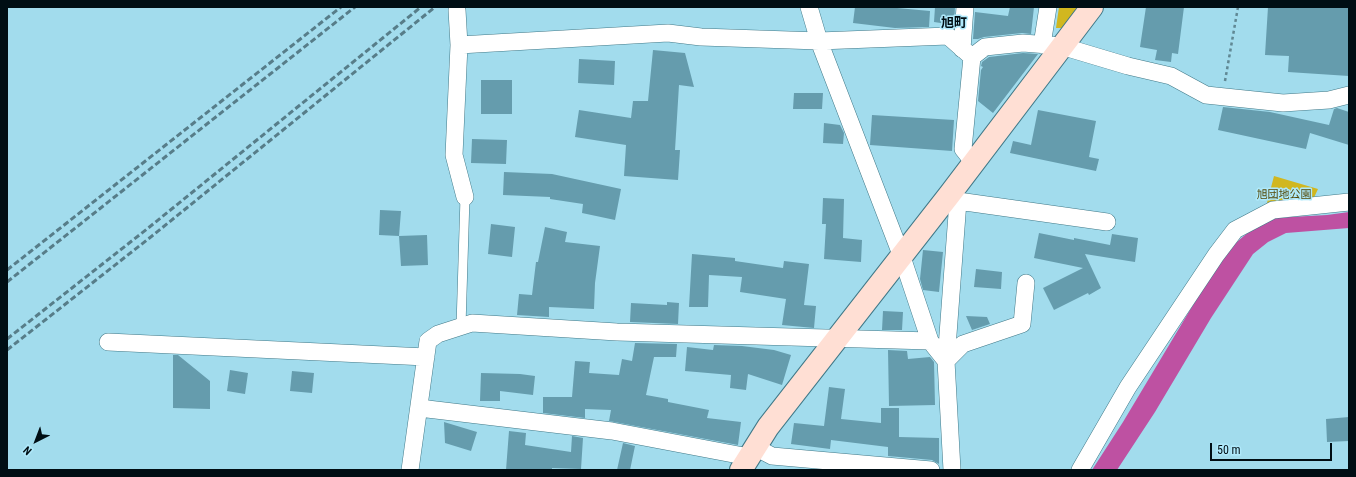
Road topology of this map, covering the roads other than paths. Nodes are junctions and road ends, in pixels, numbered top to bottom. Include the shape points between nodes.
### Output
1 (809, 7) edge
2 (965, 7) edge
3 (1048, 7) edge
4 (1092, 7) edge
5 (457, 10) dead end
6 (820, 41) junction
7 (459, 46) junction
8 (1052, 46) junction
9 (967, 53) junction
10 (1349, 95) edge
11 (974, 163) junction
12 (465, 197) joint
13 (954, 198) junction
14 (1349, 202) edge
15 (1107, 222) dead end
16 (902, 257) junction
17 (1026, 283) dead end
18 (461, 326) junction
19 (837, 338) junction
20 (930, 341) junction
21 (108, 342) dead end
22 (426, 357) junction
23 (946, 361) junction
24 (419, 408) junction
25 (749, 458) edge
26 (410, 470) edge
27 (931, 470) edge
28 (952, 470) edge
29 (1080, 470) edge

1 - 6 street
2 - 9 street
3 - 8 street
4 - 8 street
5 - 7 street
6 - 7 street via 701,37 668,33
6 - 9 street via 948,36
6 - 16 street
7 - 12 street via 454,155
8 - 9 street via 1023,43
8 - 10 street via 1170,76 1206,95 1283,103 1329,100
8 - 11 street
9 - 11 street via 963,149
11 - 13 street
12 - 18 lane
13 - 15 street
13 - 16 street
13 - 23 street
14 - 29 street via 1273,210 1235,230 1128,387
16 - 19 street
16 - 20 street
17 - 23 street via 1022,324 963,344
18 - 19 street via 472,323 617,332
18 - 22 street via 438,334 428,341
19 - 20 street
19 - 25 street via 768,427
20 - 23 street
21 - 22 street
22 - 24 street
23 - 28 street
24 - 25 street via 612,431
24 - 26 street
25 - 27 street via 772,456

